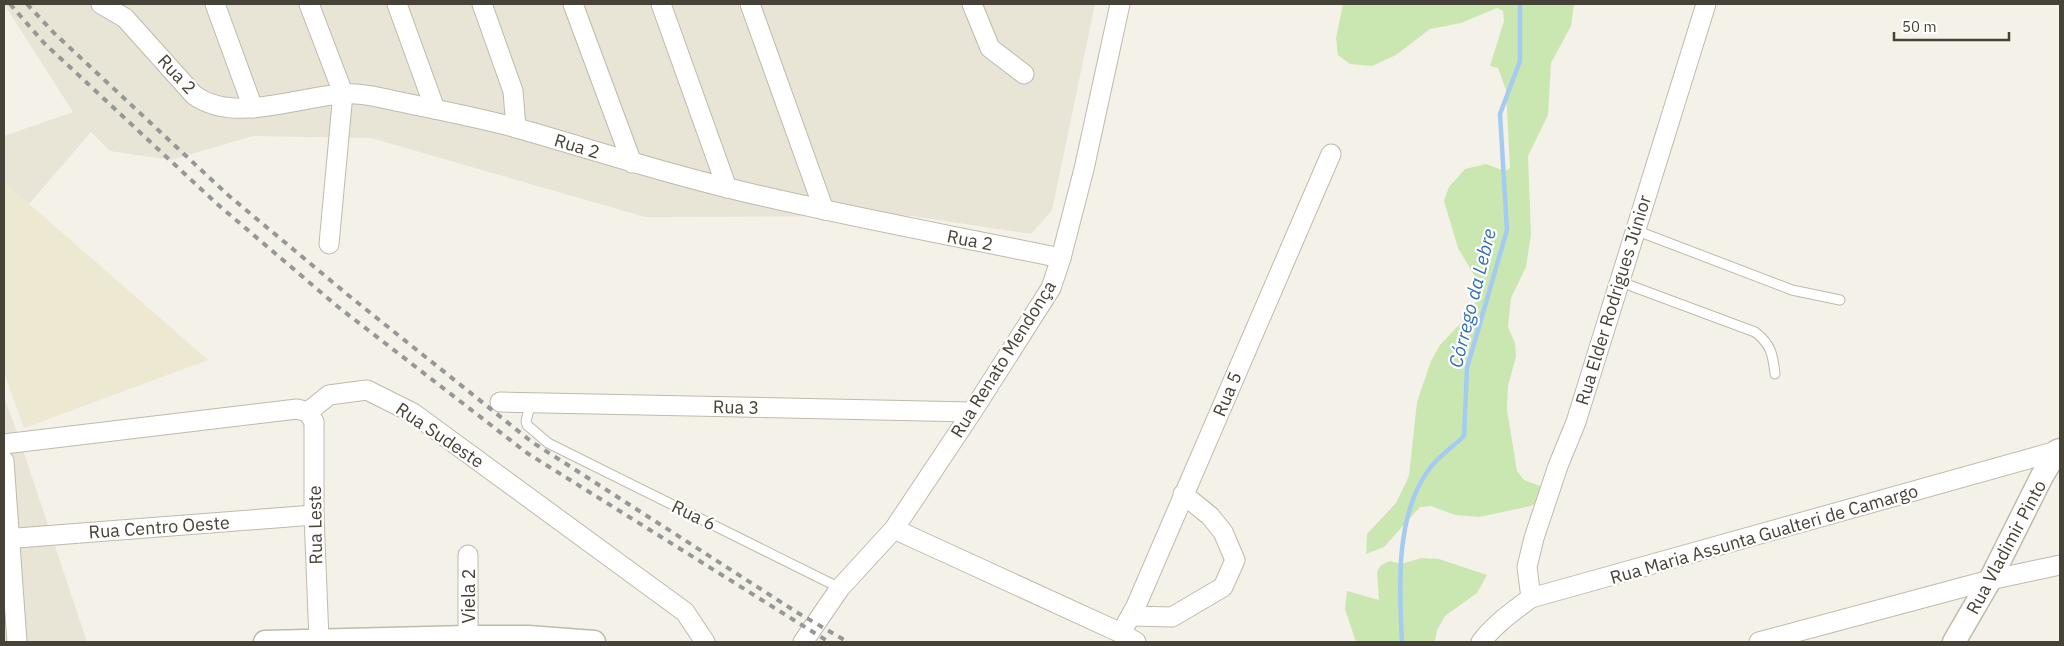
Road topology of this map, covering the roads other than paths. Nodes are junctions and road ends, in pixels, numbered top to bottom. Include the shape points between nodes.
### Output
1 (101, 4) edge
2 (216, 4) edge
3 (309, 4) edge
4 (397, 4) edge
5 (482, 4) edge
6 (573, 4) edge
7 (661, 4) edge
8 (750, 4) edge
9 (972, 4) edge
10 (1120, 4) edge
11 (1706, 4) edge
12 (122, 11) edge
13 (1024, 74) dead end
14 (343, 93) junction
15 (253, 108) junction
16 (435, 110) junction
17 (516, 128) junction
18 (1330, 154) dead end
19 (632, 163) junction
20 (727, 188) junction
21 (824, 210) junction
22 (1634, 230) junction
23 (329, 244) dead end
24 (1061, 258) junction
25 (1618, 281) junction
26 (1840, 300) dead end
27 (1775, 374) dead end
28 (500, 402) dead end
29 (531, 402) junction
30 (308, 412) junction
31 (972, 412) junction
32 (4, 444) edge
33 (2059, 451) edge
34 (4, 461) edge
35 (1183, 494) junction
36 (314, 515) junction
37 (894, 529) junction
38 (7, 539) edge
39 (468, 555) dead end
40 (2060, 565) edge
41 (1990, 580) junction
42 (840, 588) junction
43 (1531, 598) junction
44 (1131, 616) junction
45 (468, 637) junction
46 (1129, 638) edge
47 (381, 640) edge
48 (320, 641) edge
49 (17, 642) edge
50 (265, 642) edge
51 (594, 642) edge
52 (705, 642) edge
53 (803, 642) edge
54 (1482, 642) edge
55 (1759, 642) edge
56 (1954, 642) edge

1 - 12 street, Rua 2
2 - 15 street
3 - 14 street
4 - 16 street
5 - 17 street via 513,91
6 - 19 street
7 - 20 street
8 - 21 street
9 - 13 street via 990,48
10 - 24 street, Rua Renato Mendonça
11 - 22 street, Rua Elder Rodrigues Júnior
12 - 15 street, Rua 2 via 194,94 218,107
14 - 15 street, Rua 2
14 - 16 street, Rua 2 via 373,96
14 - 23 street
16 - 17 street, Rua 2
17 - 19 street, Rua 2
18 - 35 street, Rua 5
19 - 20 street, Rua 2
20 - 21 street, Rua 2
21 - 24 street, Rua 2
22 - 25 street, Rua Elder Rodrigues Júnior
22 - 26 lane via 1792,290
24 - 31 street, Rua Renato Mendonça via 1051,288
25 - 27 lane via 1755,332 1772,350
25 - 43 street, Rua Elder Rodrigues Júnior via 1576,422 1534,538 1528,566
28 - 29 street, Rua 3
29 - 31 street, Rua 3
29 - 42 lane, Rua 6 via 527,425 548,443
30 - 32 street via 297,409
30 - 36 street, Rua Leste via 314,422
30 - 52 street, Rua Sudeste via 329,395 367,390 413,413 685,612
31 - 37 street, Rua Renato Mendonça
33 - 41 street, Rua Vladimir Pinto via 2042,476
33 - 43 street, Rua Maria Assunta Gualteri de Camargo
34 - 38 street
35 - 44 street, Rua 5
35 - 44 street via 1210,516 1223,532 1235,560 1223,586 1172,617
36 - 38 street, Rua Centro Oeste
36 - 48 street, Rua Leste
37 - 42 street, Rua Renato Mendonça
37 - 46 street
38 - 49 street
39 - 45 street, Viela 2
40 - 41 street
41 - 55 street
41 - 56 street, Rua Vladimir Pinto
42 - 53 street, Rua Renato Mendonça
43 - 54 street, Rua Maria Assunta Gualteri de Camargo
44 - 46 street, Rua 5
45 - 47 street
45 - 51 street
47 - 48 street
48 - 50 street

